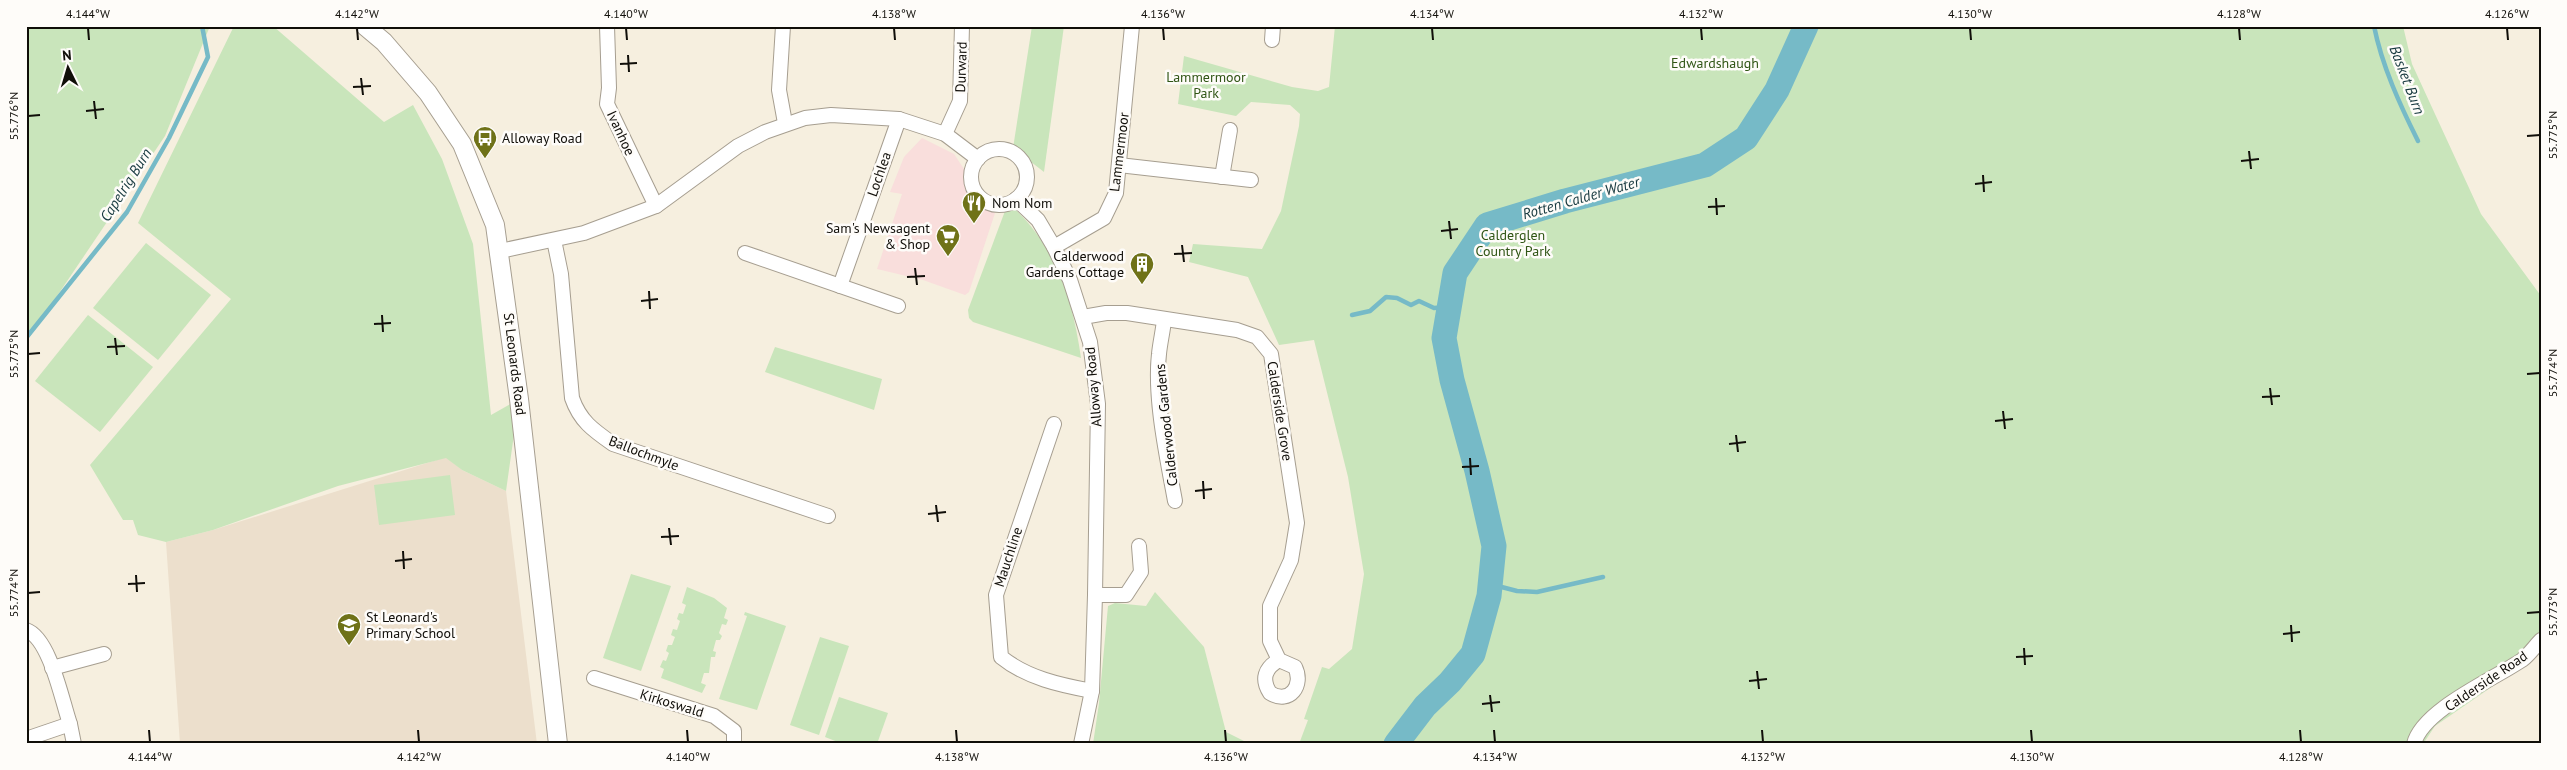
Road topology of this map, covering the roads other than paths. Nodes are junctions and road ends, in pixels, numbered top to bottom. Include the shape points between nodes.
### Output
1 (365, 26) edge
2 (607, 26) edge
3 (782, 26) edge
4 (962, 26) edge
5 (1132, 26) edge
6 (899, 119) junction
7 (785, 123) junction
8 (1230, 130) dead end
9 (945, 134) junction
10 (978, 159) junction
11 (1119, 165) junction
12 (1222, 177) junction
13 (1251, 180) dead end
14 (1016, 199) junction
15 (656, 206) junction
16 (554, 240) junction
17 (1054, 247) junction
18 (500, 251) junction
19 (745, 253) dead end
20 (840, 286) junction
21 (898, 306) dead end
22 (1083, 317) junction
23 (1164, 320) junction
24 (1054, 424) dead end
25 (1175, 501) dead end
26 (828, 516) dead end
27 (1139, 546) dead end
28 (1095, 595) junction
29 (26, 630) edge
30 (2541, 640) edge
31 (104, 654) dead end
32 (1279, 660) dead end
33 (52, 668) junction
34 (594, 678) dead end
35 (1092, 691) junction
36 (70, 724) junction
37 (26, 739) edge
38 (74, 744) edge
39 (558, 744) edge
40 (734, 744) edge
41 (1081, 744) edge
42 (2414, 744) edge

1 - 18 street, St Leonards Road via 384,42 428,93 462,144 495,225
2 - 15 street, Ivanhoe via 607,104
3 - 7 street via 779,90
4 - 9 street, Durward via 960,101
5 - 11 street, Lammermoor
6 - 7 street via 831,114
6 - 9 street
6 - 20 street, Lochlea
7 - 15 street via 738,146
8 - 12 street
9 - 10 street
10 - 14 street via 971,176 976,193 991,204 1000,205
10 - 14 street via 991,150 999,149 1014,154 1020,160 1026,176 1022,192
11 - 12 street
11 - 17 street, Lammermoor via 1116,193 1104,218
12 - 13 street
14 - 17 street, Alloway Road via 1038,220
15 - 16 street via 614,224
16 - 18 street
16 - 26 street, Ballochmyle via 561,274 572,398 578,414 588,425 613,444
17 - 22 street, Alloway Road
18 - 39 street, St Leonards Road
19 - 20 street
20 - 21 street
22 - 23 street, Calderside Grove via 1106,313
22 - 28 street, Alloway Road via 1090,342 1098,404
23 - 25 street, Calderwood Gardens via 1158,355 1159,388
23 - 32 street, Calderside Grove via 1237,330 1257,337 1271,354 1297,523 1290,560 1270,606 1270,642
24 - 35 street, Mauchline via 996,595 1001,657 1016,670 1064,686
27 - 28 street via 1141,572 1126,595
28 - 35 street, Alloway Road
29 - 33 street via 39,640
30 - 42 street, Calderside Road via 2524,659 2434,716 2416,735
31 - 33 street
33 - 36 street
34 - 40 street, Kirkoswald via 714,716 734,731
35 - 41 street, Alloway Road
36 - 37 street
36 - 38 street

